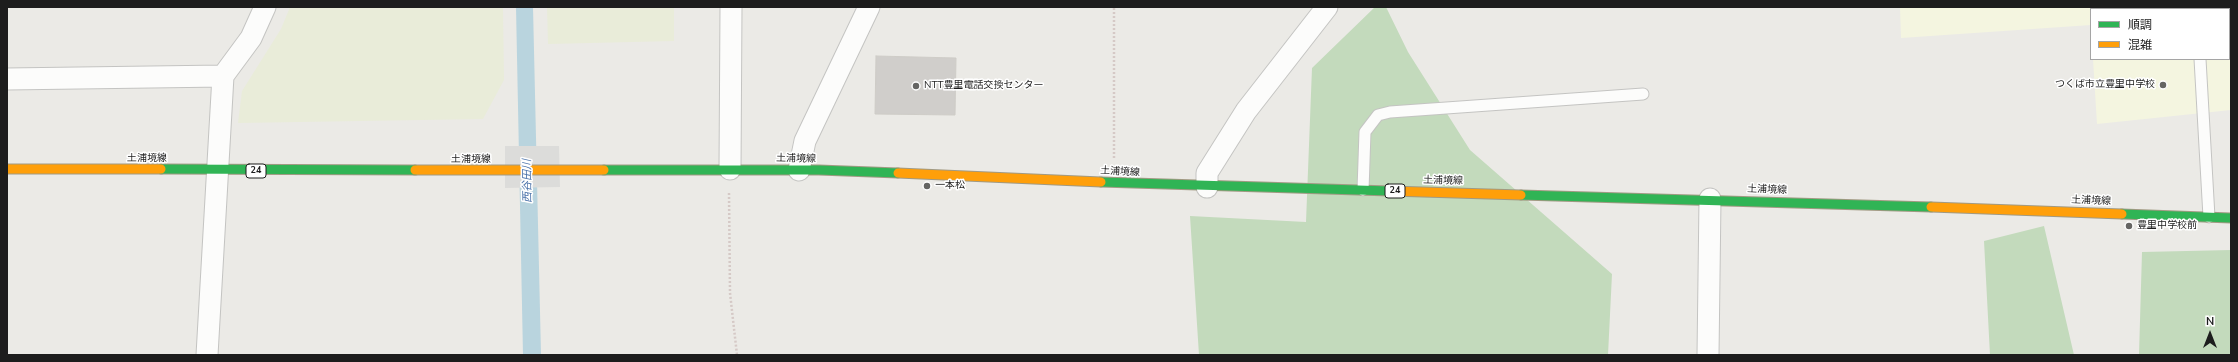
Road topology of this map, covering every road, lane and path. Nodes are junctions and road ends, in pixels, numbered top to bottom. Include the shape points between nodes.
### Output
1 (265, 7) edge
2 (731, 7) edge
3 (869, 7) edge
4 (1114, 7) edge
5 (1327, 7) edge
6 (2200, 60) edge
7 (223, 76) junction
8 (7, 79) edge
9 (1643, 94) dead end
10 (7, 169) edge
11 (730, 169) junction
12 (798, 170) junction
13 (218, 171) junction
14 (1113, 183) junction
15 (1207, 187) junction
16 (1363, 190) junction
17 (1710, 199) junction
18 (2209, 217) junction
19 (2231, 218) edge
20 (206, 355) edge
21 (737, 355) edge
22 (1708, 355) edge

1 - 7 street via 251,38
2 - 11 street
3 - 12 street via 806,141
4 - 14 path
5 - 15 street via 1246,111 1207,173
6 - 18 lane
7 - 8 street
7 - 13 street
9 - 16 lane via 1390,112 1378,115 1365,132
10 - 13 main road, 土浦境線 / 24
11 - 12 main road, 土浦境線 / 24
11 - 13 main road, 土浦境線 / 24
11 - 21 path via 730,293
12 - 14 main road, 土浦境線 / 24
13 - 20 street
14 - 15 main road, 土浦境線 / 24
15 - 16 main road, 土浦境線 / 24
16 - 17 main road, 土浦境線 / 24
17 - 18 main road, 土浦境線 / 24
17 - 22 street
18 - 19 main road, 土浦境線 / 24

